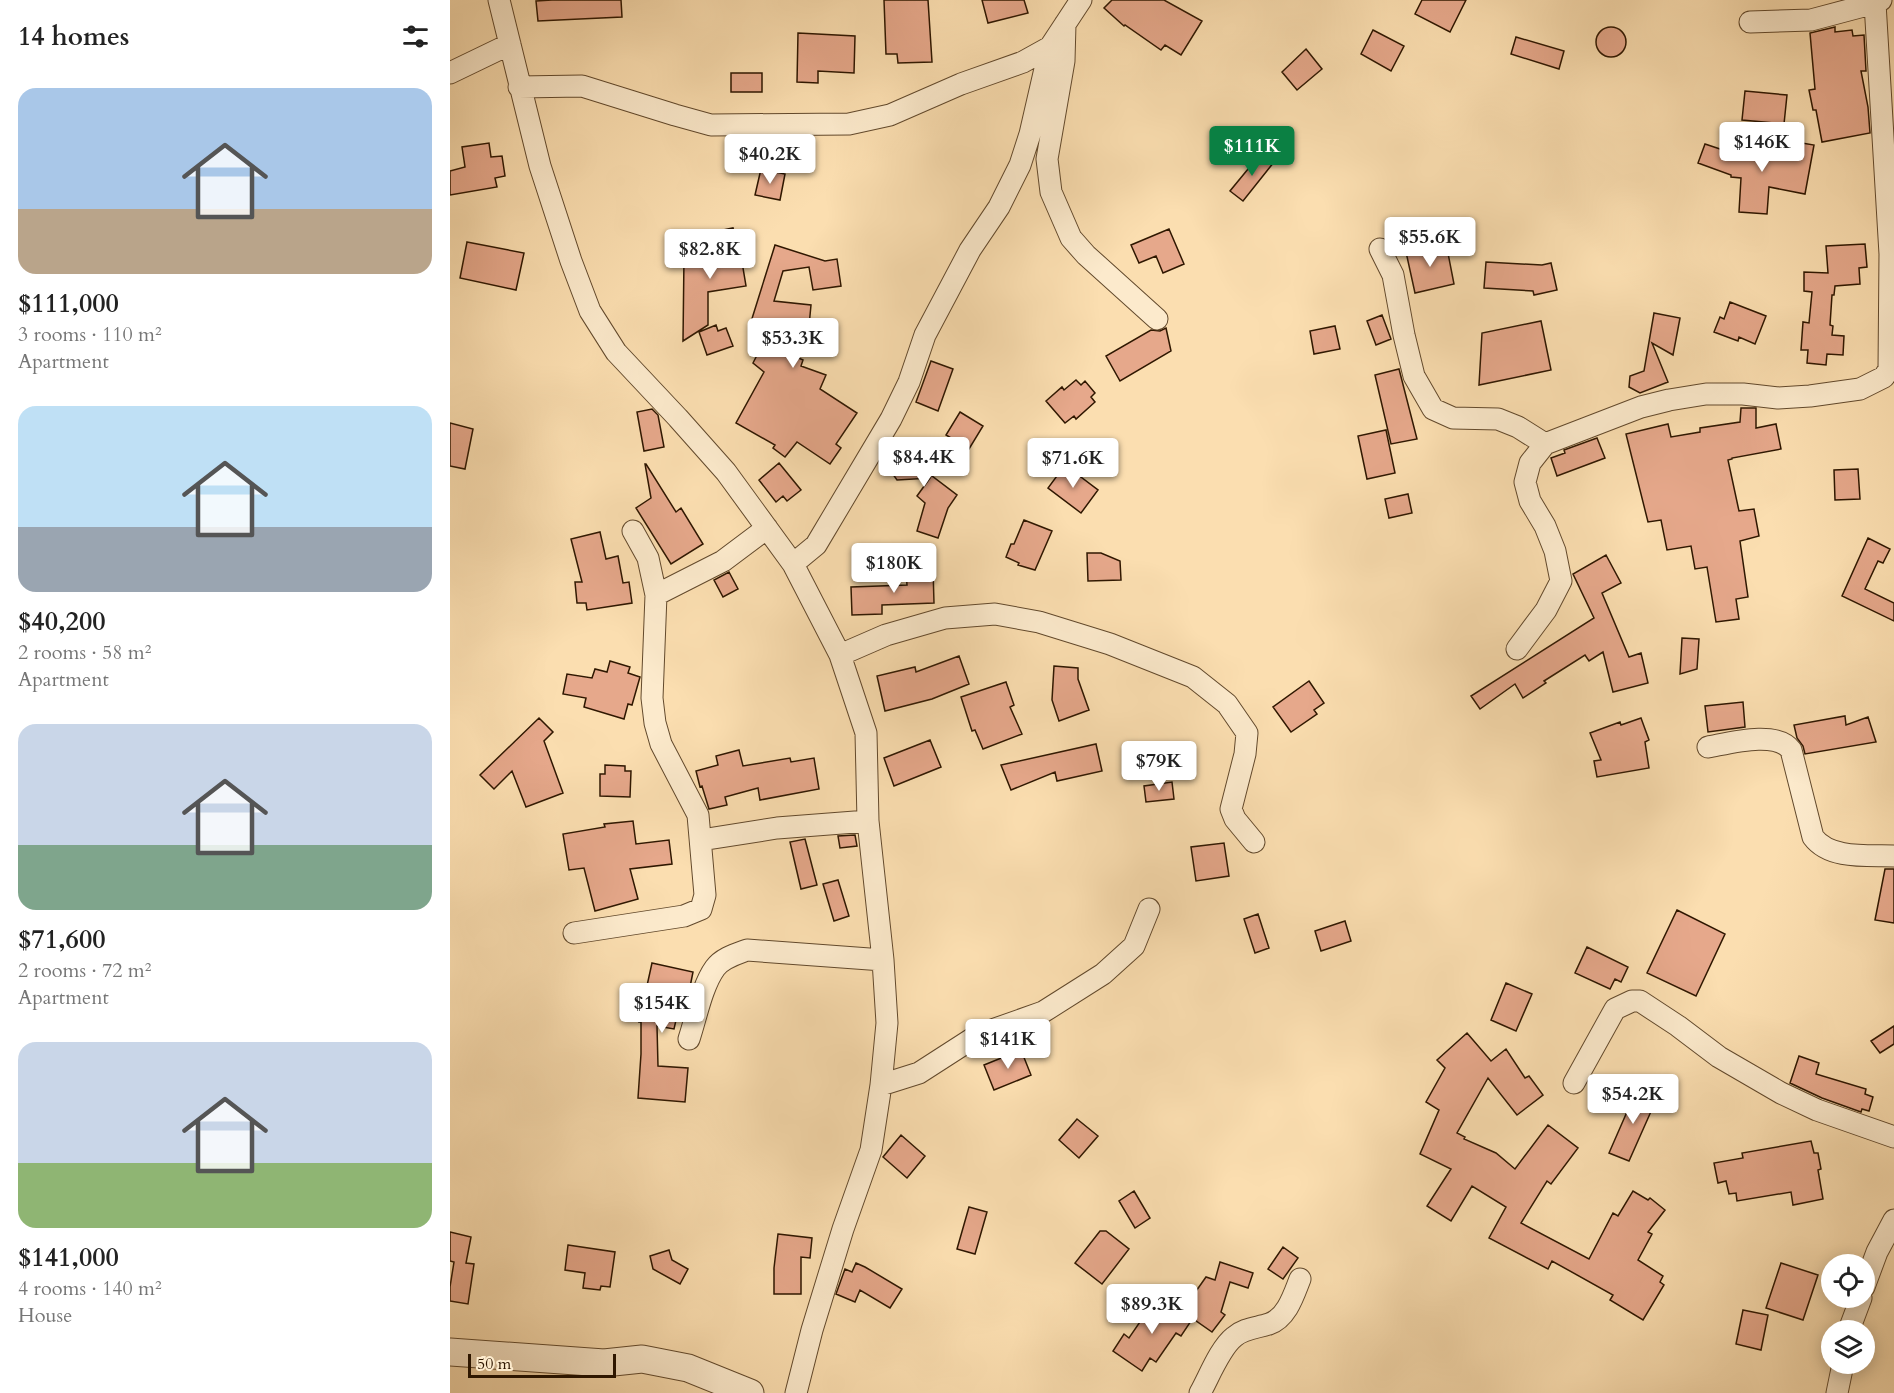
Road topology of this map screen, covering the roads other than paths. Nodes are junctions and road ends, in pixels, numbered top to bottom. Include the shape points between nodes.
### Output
1 (499, 0) edge
2 (1081, 0) edge
3 (1878, 2) edge
4 (1750, 22) dead end
5 (1065, 24) junction
6 (510, 44) junction
7 (1050, 47) junction
8 (450, 73) edge
9 (519, 87) junction
10 (1380, 249) dead end
11 (1157, 319) dead end
12 (1545, 444) junction
13 (767, 528) junction
14 (633, 531) dead end
15 (794, 564) junction
16 (656, 595) junction
17 (1517, 649) dead end
18 (840, 655) junction
19 (1708, 747) dead end
20 (868, 821) junction
21 (701, 840) junction
22 (1254, 842) dead end
23 (1894, 856) edge
24 (1149, 909) dead end
25 (574, 933) dead end
26 (883, 960) junction
27 (689, 1039) dead end
28 (1574, 1083) dead end
29 (881, 1085) junction
30 (1894, 1137) edge
31 (1894, 1220) edge
32 (1875, 1257) edge
33 (1300, 1279) dead end
34 (450, 1352) edge
35 (1841, 1374) edge
36 (750, 1393) edge
37 (796, 1393) edge
38 (1200, 1393) edge
39 (1837, 1393) edge

1 - 6 street
2 - 5 street
3 - 4 street via 1811,20
3 - 12 street via 1890,254 1889,369 1884,377 1860,388 1810,396 1706,394 1669,400
5 - 7 street
5 - 11 street via 1064,61 1047,159 1051,192 1071,238
6 - 8 street
6 - 9 street
7 - 9 street via 1023,62 899,111 849,123 711,125 582,86
7 - 15 street via 1020,165 999,207 969,250 925,335 909,382 891,418 816,545
9 - 13 street via 540,166 590,311 616,352 726,472
10 - 12 street via 1392,275 1414,376 1433,409 1453,417 1498,419
12 - 17 street via 1530,463 1525,482 1555,551 1560,581 1546,610
13 - 15 street
13 - 16 street via 723,561
14 - 16 street via 648,558
15 - 18 street
16 - 21 street via 652,698 655,723 661,744 698,815
18 - 20 street via 866,733
18 - 22 street via 886,635 945,618 995,614 1039,622 1110,644 1193,676 1227,704 1247,733 1232,809 1235,819
19 - 23 street via 1750,740 1786,744 1817,842 1834,852
20 - 21 street via 777,828
20 - 26 street
21 - 25 street via 705,895 700,909 684,916
24 - 29 street via 1134,946 1102,974 1043,1012 978,1035 919,1073
26 - 27 street via 747,950 730,956 715,967
26 - 29 street via 887,1023
28 - 30 street via 1615,1009 1640,1001 1719,1057 1781,1093
29 - 37 street via 871,1150 822,1297
31 - 32 street
33 - 38 street via 1282,1315 1272,1323 1237,1334 1228,1342
34 - 36 street via 604,1363 642,1359 688,1368
35 - 39 street

